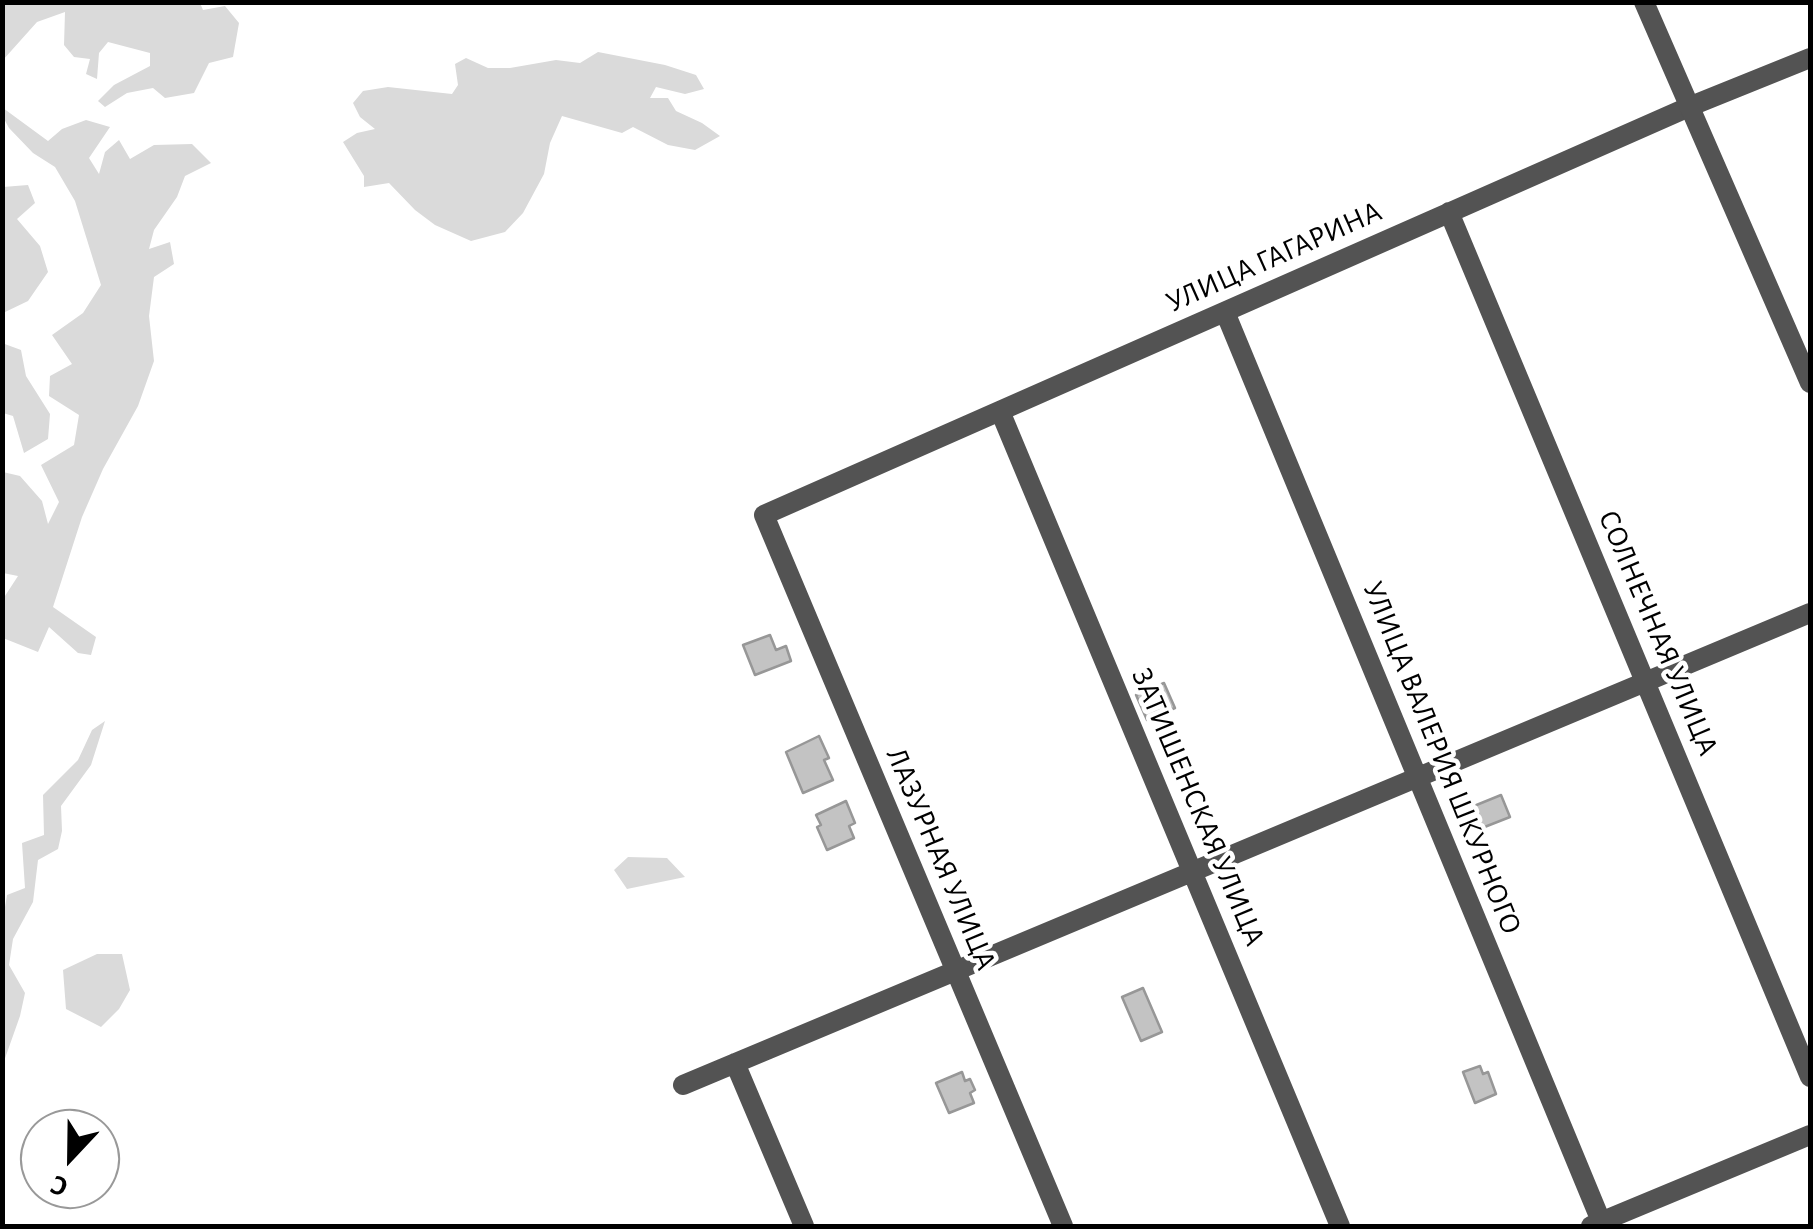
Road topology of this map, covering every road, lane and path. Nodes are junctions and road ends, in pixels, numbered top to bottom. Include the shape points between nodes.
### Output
1 (1644, 2) edge
2 (1810, 58) edge
3 (1691, 106) junction
4 (1450, 212) junction
5 (1225, 312) junction
6 (1810, 382) edge
7 (1000, 410) junction
8 (764, 515) joint
9 (1810, 613) edge
10 (1646, 682) junction
11 (1417, 776) junction
12 (1192, 870) junction
13 (954, 969) junction
14 (735, 1062) junction
15 (1810, 1077) edge
16 (683, 1085) dead end
17 (1810, 1135) edge
18 (1598, 1225) edge
19 (804, 1226) edge
20 (1063, 1226) edge
21 (1340, 1226) edge

1 - 3 street
2 - 3 street, УЛИЦА ГАГАРИНА
3 - 4 street, УЛИЦА ГАГАРИНА
3 - 6 street
4 - 5 street, УЛИЦА ГАГАРИНА
4 - 10 street, СОЛНЕЧНАЯ УЛИЦА
5 - 7 street, УЛИЦА ГАГАРИНА
5 - 11 street, УЛИЦА ВАЛЕРИЯ ШКУРНОГО
7 - 8 street, УЛИЦА ГАГАРИНА
7 - 12 street, ЗАТИШЕНСКАЯ УЛИЦА
8 - 13 street, ЛАЗУРНАЯ УЛИЦА
9 - 10 street
10 - 11 street
10 - 15 street, СОЛНЕЧНАЯ УЛИЦА
11 - 12 street
11 - 18 street, УЛИЦА ВАЛЕРИЯ ШКУРНОГО
12 - 13 street
12 - 21 street, ЗАТИШЕНСКАЯ УЛИЦА
13 - 14 street
13 - 20 street, ЛАЗУРНАЯ УЛИЦА
14 - 16 street
14 - 19 street
17 - 18 street

